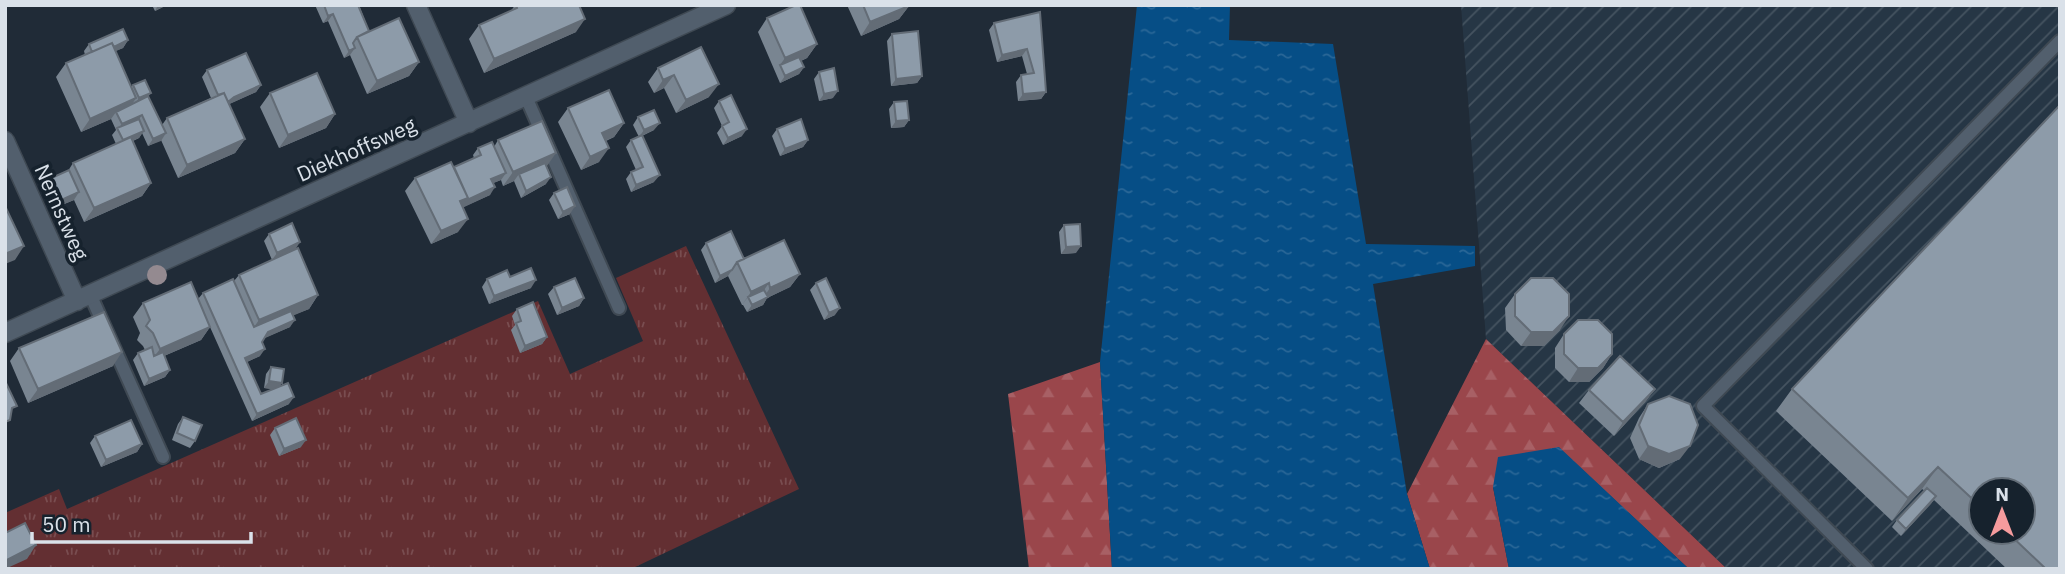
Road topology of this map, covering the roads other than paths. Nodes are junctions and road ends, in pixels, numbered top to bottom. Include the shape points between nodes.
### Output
1 (416, 5) edge
2 (726, 5) edge
3 (2060, 41) edge
4 (526, 97) junction
5 (469, 123) junction
6 (5, 141) edge
7 (83, 297) junction
8 (619, 307) dead end
9 (5, 332) edge
10 (163, 457) dead end
11 (1867, 569) edge

1 - 5 street
2 - 4 street, Diekhoffsweg
3 - 11 lane via 1703,406
4 - 5 street, Diekhoffsweg
4 - 8 lane
5 - 7 street, Diekhoffsweg
6 - 7 street, Nernstweg
7 - 9 street, Diekhoffsweg
7 - 10 lane

